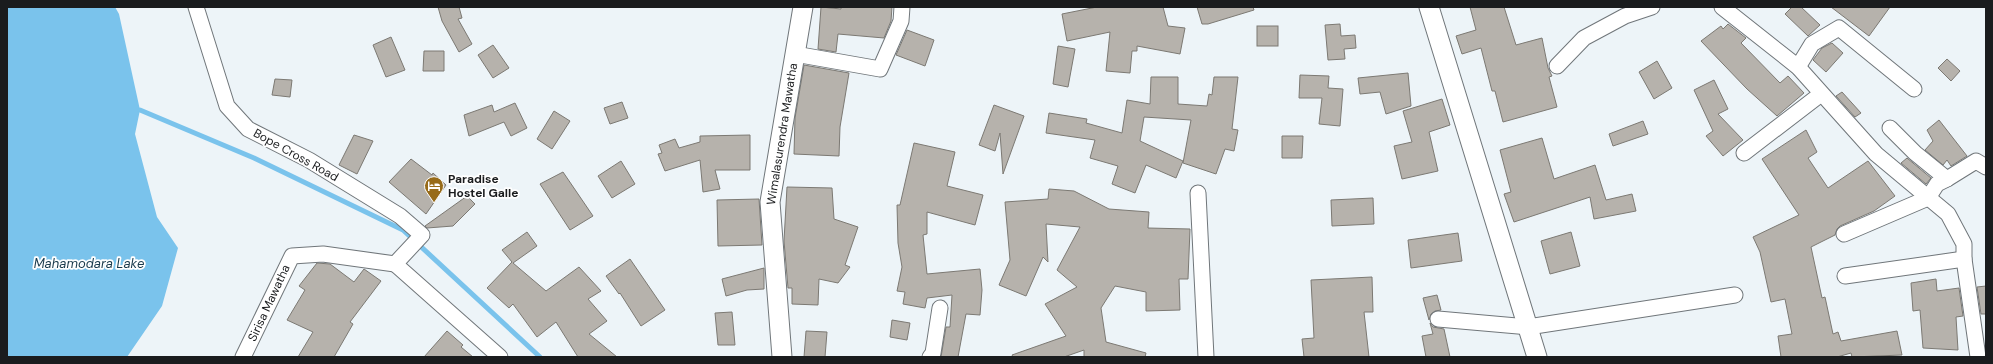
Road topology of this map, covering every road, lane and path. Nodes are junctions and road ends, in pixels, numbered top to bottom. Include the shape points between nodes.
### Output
1 (196, 7) edge
2 (803, 7) edge
3 (902, 7) edge
4 (1429, 7) edge
5 (1652, 7) edge
6 (1726, 8) edge
7 (795, 54) junction
8 (1557, 66) dead end
9 (1798, 68) junction
10 (1914, 89) dead end
11 (1821, 94) junction
12 (1890, 128) dead end
13 (1744, 153) dead end
14 (1986, 167) edge
15 (1947, 179) junction
16 (1198, 193) dead end
17 (1928, 198) junction
18 (1844, 234) dead end
19 (1964, 259) junction
20 (395, 264) junction
21 (1845, 276) dead end
22 (1735, 296) dead end
23 (940, 308) dead end
24 (1438, 319) dead end
25 (1528, 327) junction
26 (243, 357) edge
27 (500, 357) edge
28 (782, 357) edge
29 (930, 357) edge
30 (1206, 357) edge
31 (1537, 357) edge
32 (1978, 357) edge

1 - 20 street, Bope Cross Road via 227,106 248,129 315,164 400,216 422,235
2 - 7 street, Wimalasurendra Mawatha
3 - 7 street via 901,21 880,69
4 - 25 street
5 - 8 street via 1624,16 1584,38
6 - 9 street
7 - 28 street, Wimalasurendra Mawatha via 770,202
9 - 10 street via 1812,44 1839,28
9 - 11 street
11 - 13 street
11 - 17 street via 1876,154
12 - 15 street
14 - 15 street via 1976,161
15 - 17 street via 1937,184
16 - 30 street
17 - 18 street
17 - 19 street via 1948,214 1964,244
19 - 21 street
19 - 32 street
20 - 26 street, Sirisa Mawatha via 323,254 292,256
20 - 27 street
22 - 25 street
23 - 29 street via 933,353
24 - 25 street
25 - 31 street

